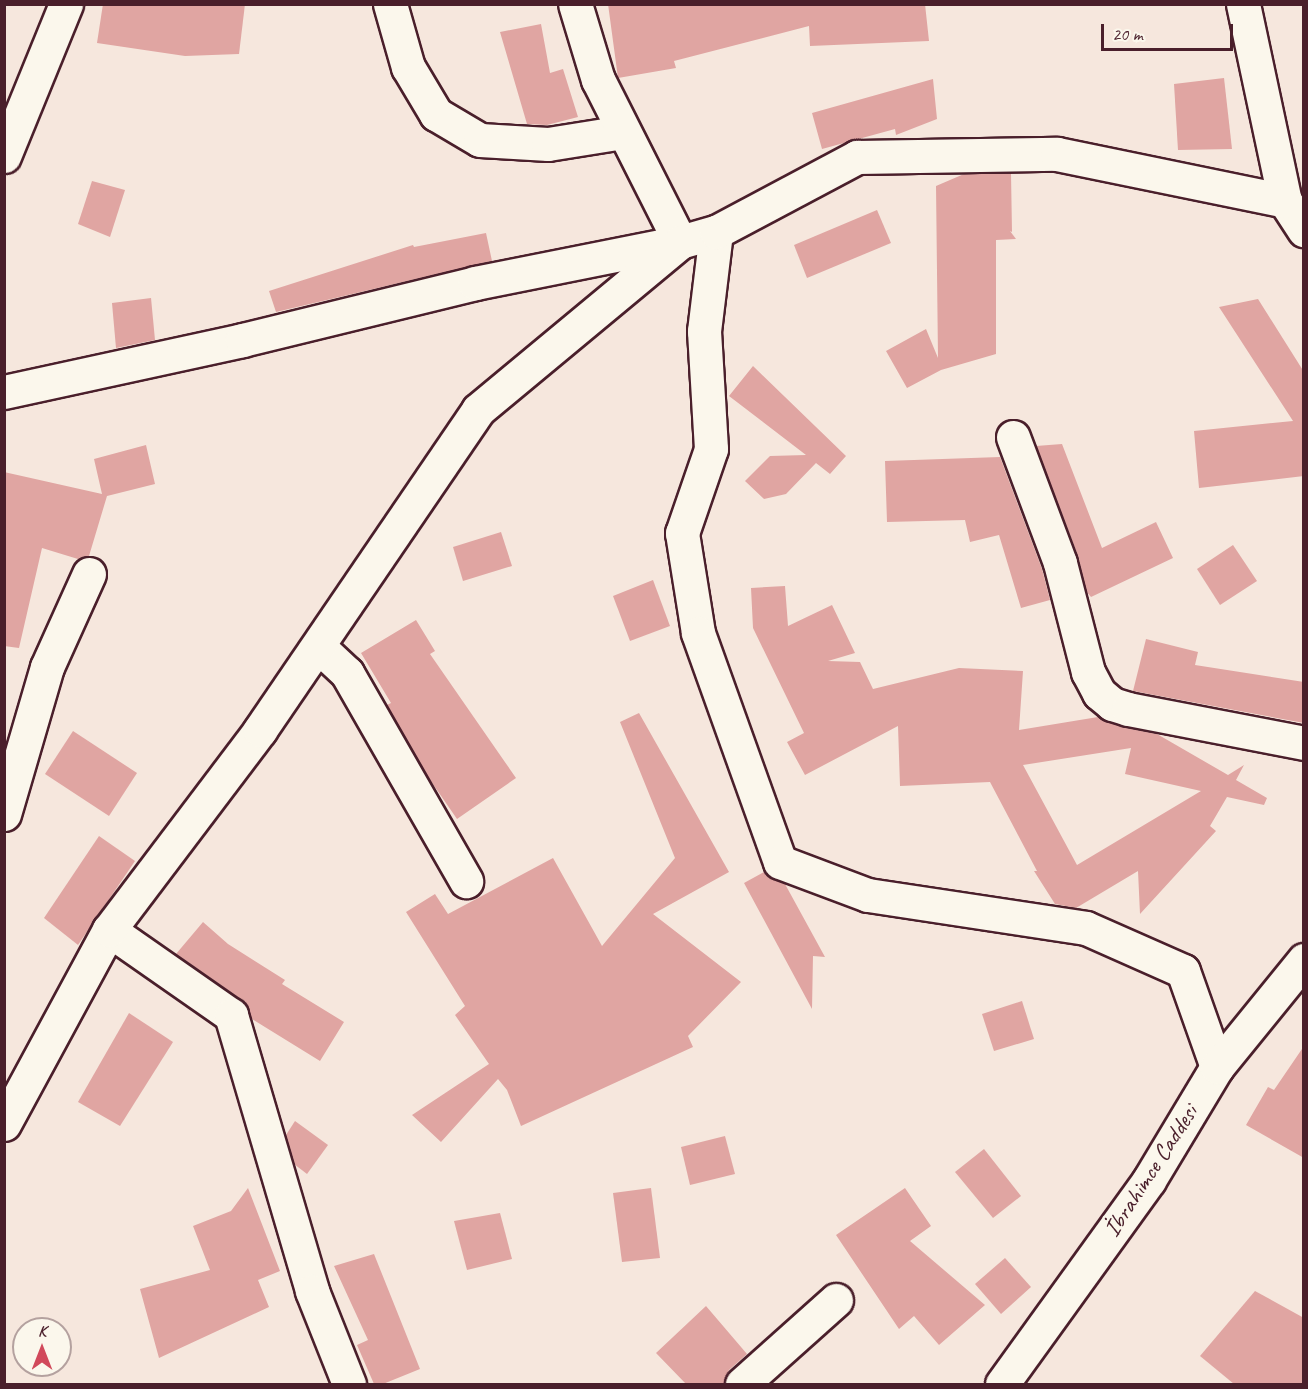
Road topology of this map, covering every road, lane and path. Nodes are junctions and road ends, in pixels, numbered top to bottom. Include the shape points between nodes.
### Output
1 (66, 4) edge
2 (390, 4) edge
3 (575, 4) edge
4 (1243, 4) edge
5 (623, 132) junction
6 (4, 156) edge
7 (1285, 201) junction
8 (1304, 230) edge
9 (716, 232) junction
10 (680, 242) junction
11 (4, 392) edge
12 (1013, 437) dead end
13 (89, 574) dead end
14 (318, 646) junction
15 (1304, 743) edge
16 (4, 814) edge
17 (466, 881) dead end
18 (109, 930) junction
19 (1304, 960) edge
20 (1217, 1067) junction
21 (4, 1124) edge
22 (836, 1300) dead end
23 (349, 1384) edge
24 (741, 1384) edge
25 (1002, 1384) edge

1 - 6 street
2 - 5 street via 408,67 436,114 480,140 548,144
3 - 5 street via 598,80
4 - 7 street
5 - 10 street
7 - 8 street
7 - 9 street via 1057,154 856,157
9 - 10 street
9 - 20 street via 704,331 711,449 682,533 698,633 780,862 868,895 1086,928 1183,970
10 - 11 street via 475,283
10 - 14 street via 478,410
12 - 15 street via 1060,563 1088,672 1099,693 1128,710
13 - 16 street via 47,667
14 - 17 street via 347,673
14 - 18 street via 260,730
18 - 21 street
18 - 23 street via 231,1015 312,1291
19 - 20 street, İbrahimce Caddesi
20 - 25 street, İbrahimce Caddesi via 1149,1180
22 - 24 street

